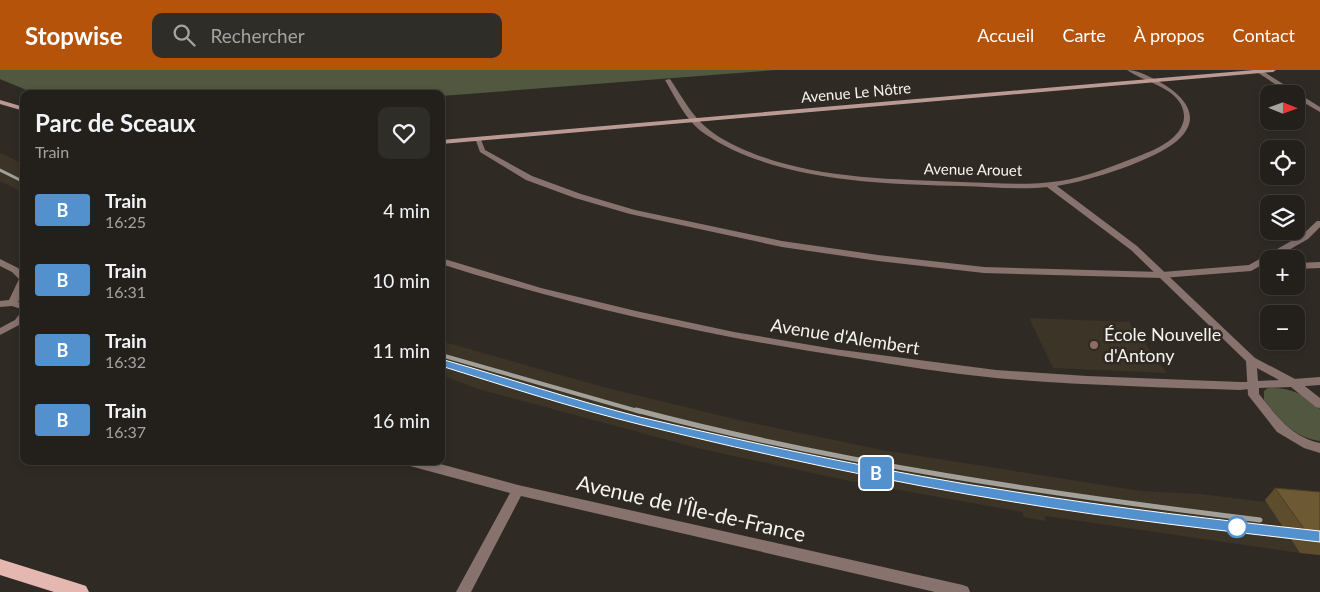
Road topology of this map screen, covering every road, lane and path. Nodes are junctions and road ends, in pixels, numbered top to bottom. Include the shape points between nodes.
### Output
1 (1130, 70) edge
2 (1273, 70) edge
3 (1258, 71) junction
4 (668, 80) dead end
5 (1151, 81) junction
6 (1281, 85) edge
7 (0, 96) edge
8 (1305, 100) edge
9 (20, 101) edge
10 (0, 102) edge
11 (20, 108) edge
12 (1320, 110) edge
13 (694, 120) junction
14 (478, 138) junction
15 (445, 142) edge
16 (1050, 185) junction
17 (1320, 223) edge
18 (0, 262) edge
19 (445, 262) edge
20 (1320, 265) edge
21 (1305, 266) edge
22 (1252, 268) junction
23 (1260, 268) edge
24 (20, 275) edge
25 (1162, 275) junction
26 (20, 288) edge
27 (13, 303) junction
28 (0, 304) edge
29 (20, 306) edge
30 (20, 317) edge
31 (20, 328) edge
32 (5, 329) edge
33 (1251, 360) junction
34 (1320, 381) edge
35 (1293, 383) junction
36 (1254, 385) junction
37 (1320, 404) edge
38 (1320, 448) edge
39 (425, 465) edge
40 (518, 490) junction
41 (0, 567) edge
42 (80, 592) edge
43 (463, 592) edge
44 (963, 592) edge

1 - 5 street
2 - 3 main road, Avenue Le Nôtre
3 - 5 main road, Avenue Le Nôtre
3 - 6 street
4 - 13 street, Avenue Arouet
5 - 13 main road, Avenue Le Nôtre
5 - 16 street, Avenue Arouet via 1172,92 1185,104 1187,117 1182,131 1169,144 1149,155 1096,174
7 - 9 main road
8 - 12 street
10 - 11 main road
13 - 14 main road, Avenue Le Nôtre
13 - 16 street, Avenue Arouet via 707,133 729,146 802,169 922,183
14 - 15 main road, Avenue Le Nôtre
14 - 25 street via 482,151 529,178 578,196 709,230 869,257 984,270
16 - 25 street via 1134,248
17 - 22 street via 1305,237
18 - 24 street
19 - 36 street, Avenue d'Alembert via 611,310 746,338 903,362 994,374
20 - 21 street
22 - 23 street
22 - 25 street
25 - 33 street
26 - 27 street
27 - 28 street
27 - 29 street
30 - 32 street
31 - 32 street
33 - 35 street
33 - 36 street
34 - 35 street, Avenue d'Alembert
35 - 36 street, Avenue d'Alembert
35 - 37 street
36 - 38 street via 1254,395 1281,429 1308,445
39 - 40 street, Avenue de l'Île-de-France
40 - 43 street
40 - 44 street, Avenue de l'Île-de-France
41 - 42 main road

